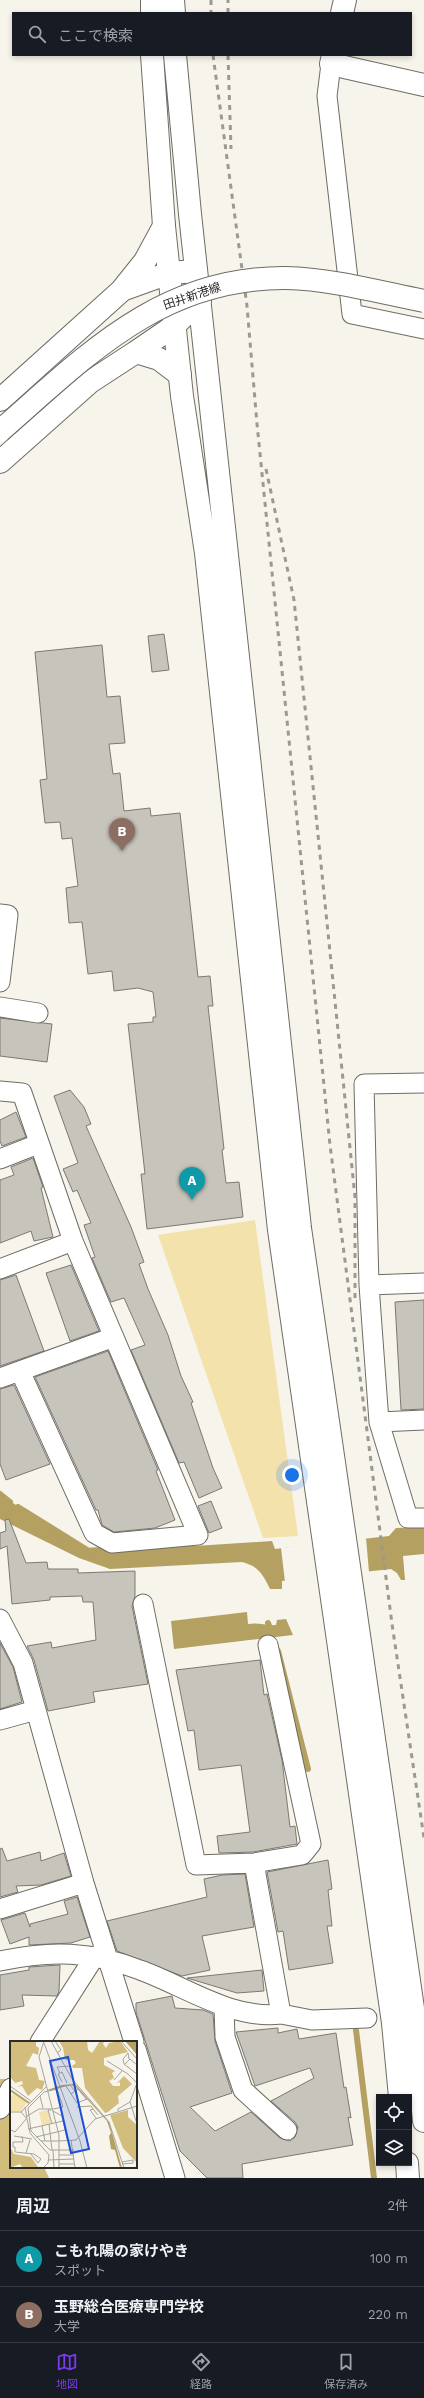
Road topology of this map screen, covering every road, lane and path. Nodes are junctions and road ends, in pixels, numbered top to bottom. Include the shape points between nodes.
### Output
1 (152, 0) edge
2 (173, 0) edge
3 (345, 0) edge
4 (152, 12) edge
5 (174, 12) edge
6 (342, 12) edge
7 (152, 56) edge
8 (175, 56) edge
9 (332, 60) edge
10 (424, 85) edge
11 (164, 226) junction
12 (196, 271) junction
13 (169, 273) junction
14 (121, 291) junction
15 (200, 300) junction
16 (424, 301) edge
17 (174, 326) junction
18 (424, 329) edge
19 (136, 352) junction
20 (180, 375) junction
21 (0, 400) edge
22 (0, 431) edge
23 (0, 462) edge
24 (0, 914) edge
25 (0, 982) edge
26 (0, 1007) edge
27 (38, 1013) dead end
28 (424, 1083) edge
29 (0, 1091) edge
30 (38, 1144) junction
31 (0, 1159) edge
32 (73, 1241) junction
33 (0, 1269) edge
34 (424, 1284) edge
35 (369, 1285) junction
36 (114, 1337) junction
37 (20, 1371) junction
38 (0, 1378) edge
39 (424, 1420) edge
40 (379, 1422) junction
41 (424, 1518) edge
42 (144, 1604) dead end
43 (0, 1619) edge
44 (268, 1645) dead end
45 (36, 1710) junction
46 (0, 1720) edge
47 (254, 1863) junction
48 (84, 1883) junction
49 (0, 1909) edge
50 (102, 1957) junction
51 (0, 1961) edge
52 (224, 2007) junction
53 (281, 2014) junction
54 (367, 2018) dead end
55 (41, 2041) edge
56 (134, 2041) edge
57 (137, 2052) edge
58 (10, 2090) edge
59 (400, 2094) edge
60 (0, 2109) edge
61 (424, 2121) edge
62 (287, 2130) dead end
63 (407, 2166) edge
64 (176, 2177) edge
65 (408, 2178) edge

1 - 4 street
2 - 5 street
3 - 6 street
7 - 11 street
8 - 12 street
9 - 10 street
9 - 18 street via 327,96 352,314
11 - 13 street
11 - 14 street via 145,261
12 - 13 street
12 - 15 street
13 - 14 street
13 - 17 street
14 - 21 street
15 - 17 street
15 - 61 street via 300,1228 415,2022
16 - 22 street, 田井新港線, bridge via 288,278 240,282 206,290 160,307 123,328 89,353
17 - 19 street
17 - 20 street
19 - 20 street via 159,359
19 - 23 street via 90,382
20 - 59 street via 207,561 278,1215 393,2023
24 - 25 street via 8,915
26 - 27 street
28 - 35 street via 364,1084
29 - 30 street via 22,1094
30 - 31 street
30 - 32 street
32 - 33 street
32 - 36 street
34 - 35 street
35 - 40 street
36 - 37 street
36 - 37 street via 198,1535 112,1543 94,1533
37 - 38 street
39 - 40 street
40 - 41 street via 408,1518
42 - 47 street via 196,1865
43 - 45 street via 23,1663
44 - 47 street via 311,1844 302,1855
45 - 46 street
45 - 48 street
47 - 53 street
48 - 49 street
48 - 50 street
50 - 51 street via 53,1952
50 - 52 street via 141,1970
50 - 55 street
50 - 56 street
52 - 53 street via 269,2016
52 - 62 street via 225,2037 242,2090
53 - 54 street via 312,2020
57 - 64 street
58 - 60 street
63 - 65 street

